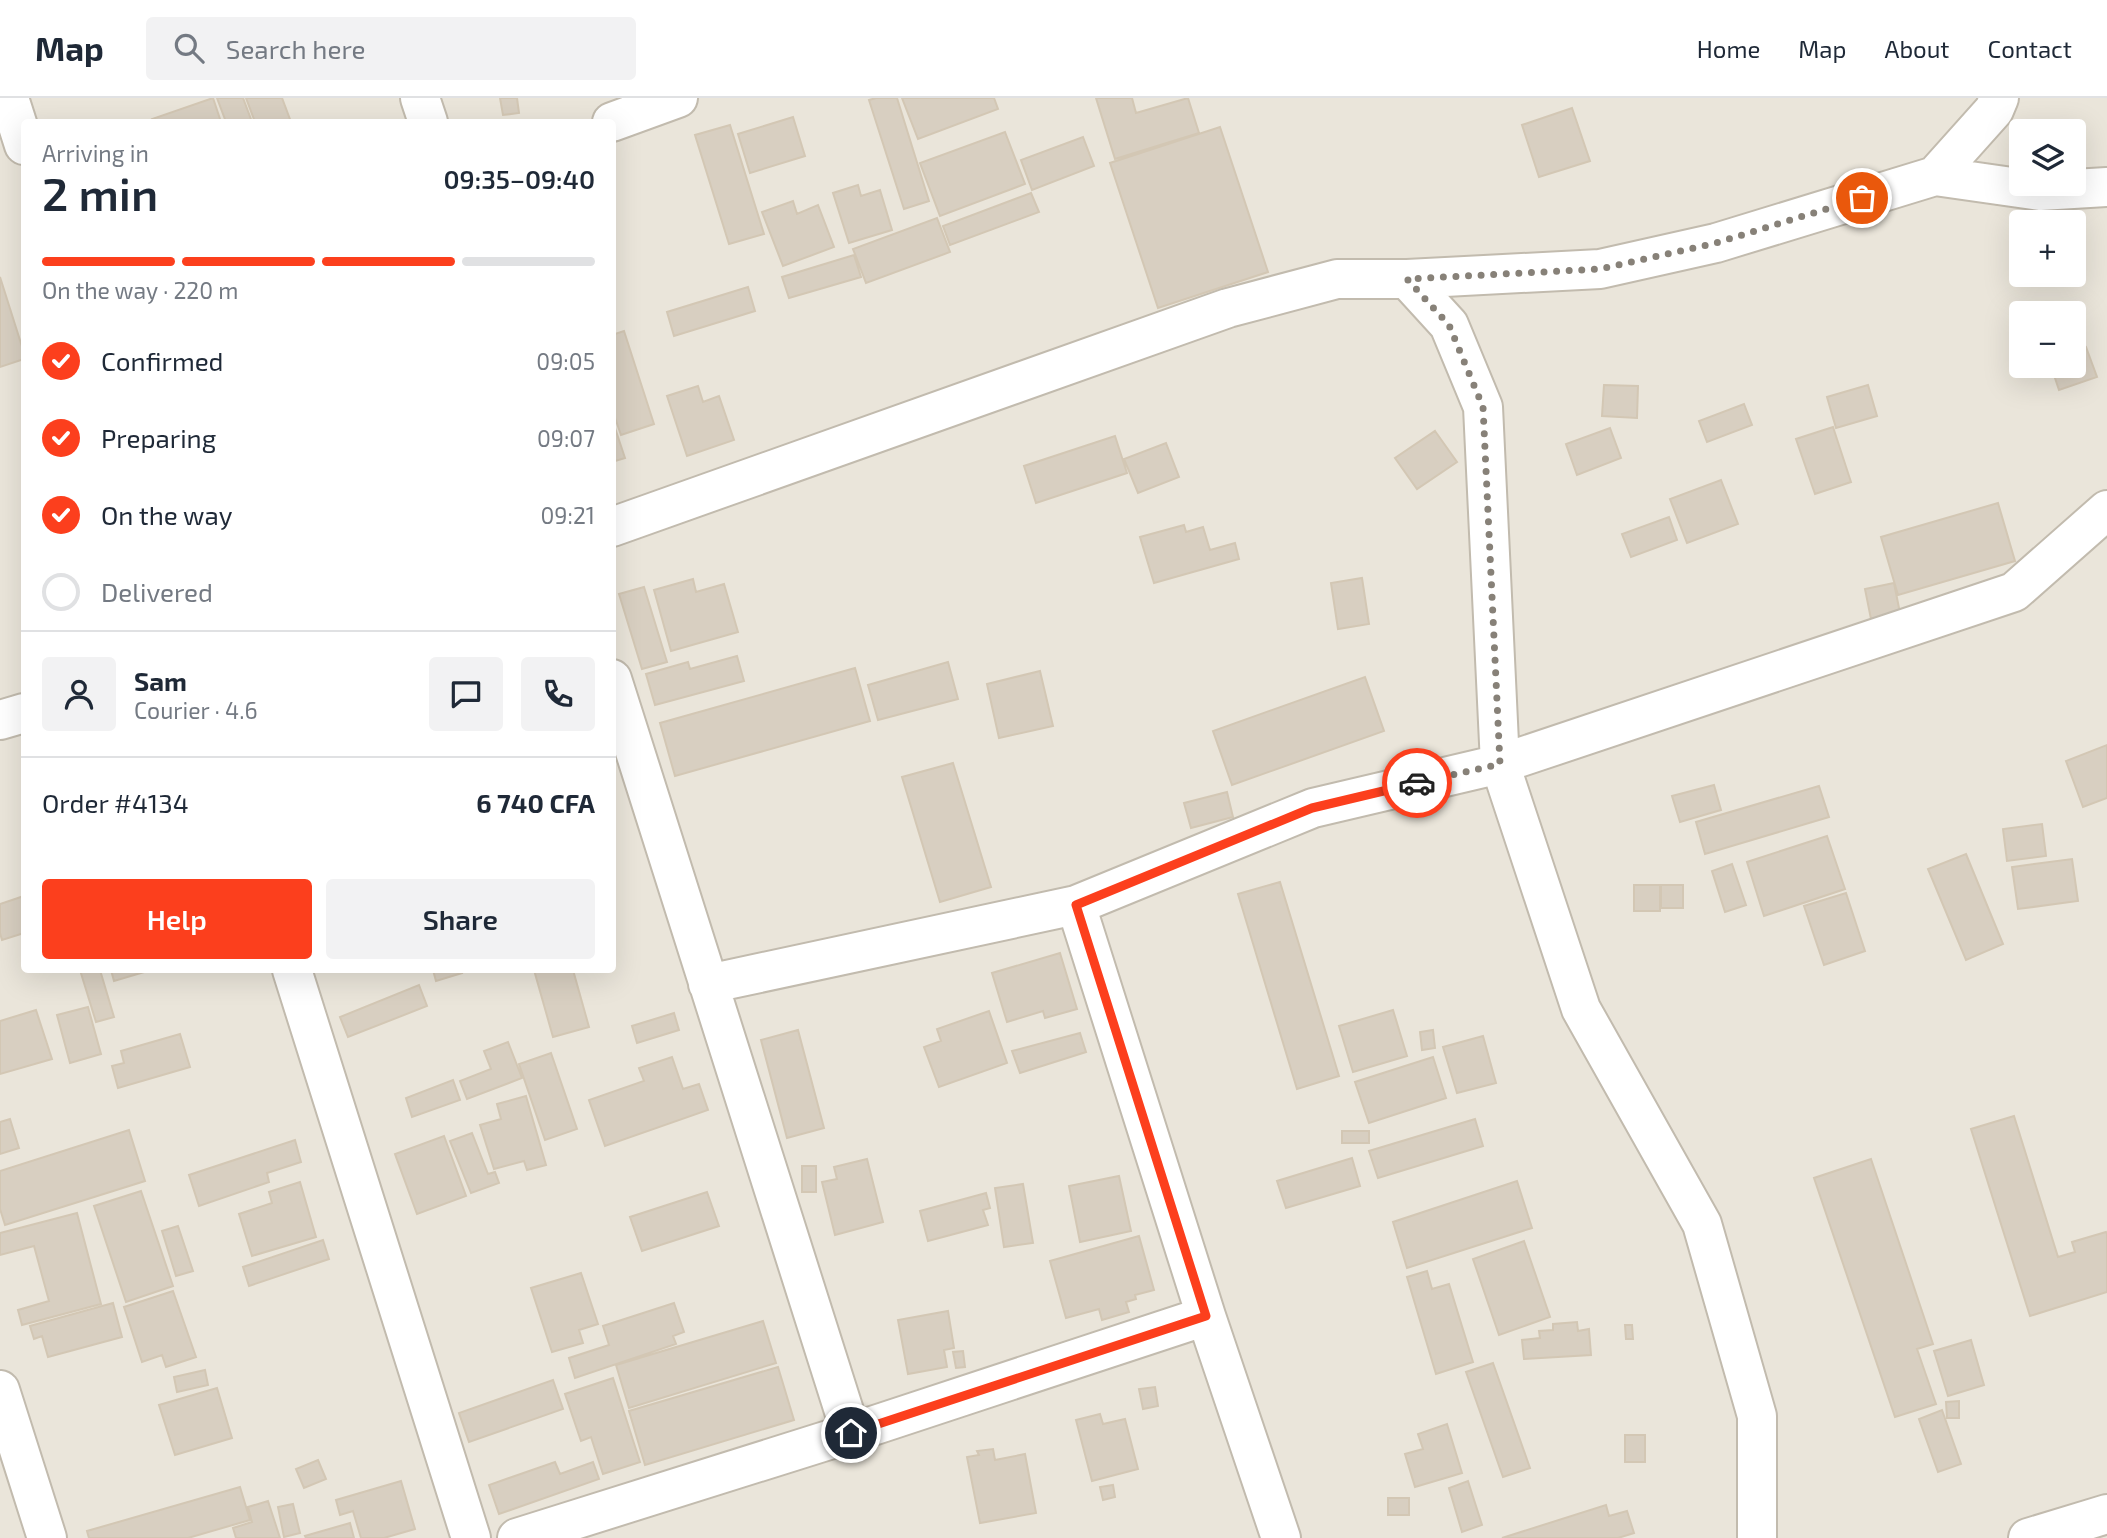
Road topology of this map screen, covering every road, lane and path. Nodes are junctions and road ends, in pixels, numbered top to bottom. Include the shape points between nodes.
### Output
1 (9, 98) edge
2 (420, 98) edge
3 (678, 98) edge
4 (1999, 98) edge
5 (427, 119) edge
6 (616, 121) edge
7 (21, 136) edge
8 (1935, 176) junction
9 (2107, 187) edge
10 (1407, 279) junction
11 (2107, 510) edge
12 (616, 526) edge
13 (616, 692) edge
14 (21, 714) edge
15 (0, 720) edge
16 (1500, 764) junction
17 (1076, 905) junction
18 (293, 973) edge
19 (708, 984) junction
20 (1206, 1316) junction
21 (0, 1390) edge
22 (851, 1433) junction
23 (2107, 1514) edge
24 (47, 1538) edge
25 (471, 1538) edge
26 (517, 1538) edge
27 (1281, 1538) edge
28 (1757, 1538) edge
29 (2028, 1538) edge

1 - 7 street
2 - 5 street
3 - 6 street
4 - 8 street via 1994,110
8 - 9 street via 2040,191
8 - 10 street via 1716,243 1600,269
10 - 12 street via 1337,279 1228,308
10 - 16 street via 1449,325 1483,407
11 - 16 street via 2014,592
13 - 19 street
14 - 15 street
16 - 17 street via 1312,808
16 - 28 street via 1581,1009 1702,1224 1757,1416
17 - 19 street
17 - 20 street
18 - 25 street
19 - 22 street
20 - 22 street
20 - 27 street
21 - 24 street
22 - 26 street
23 - 29 street

